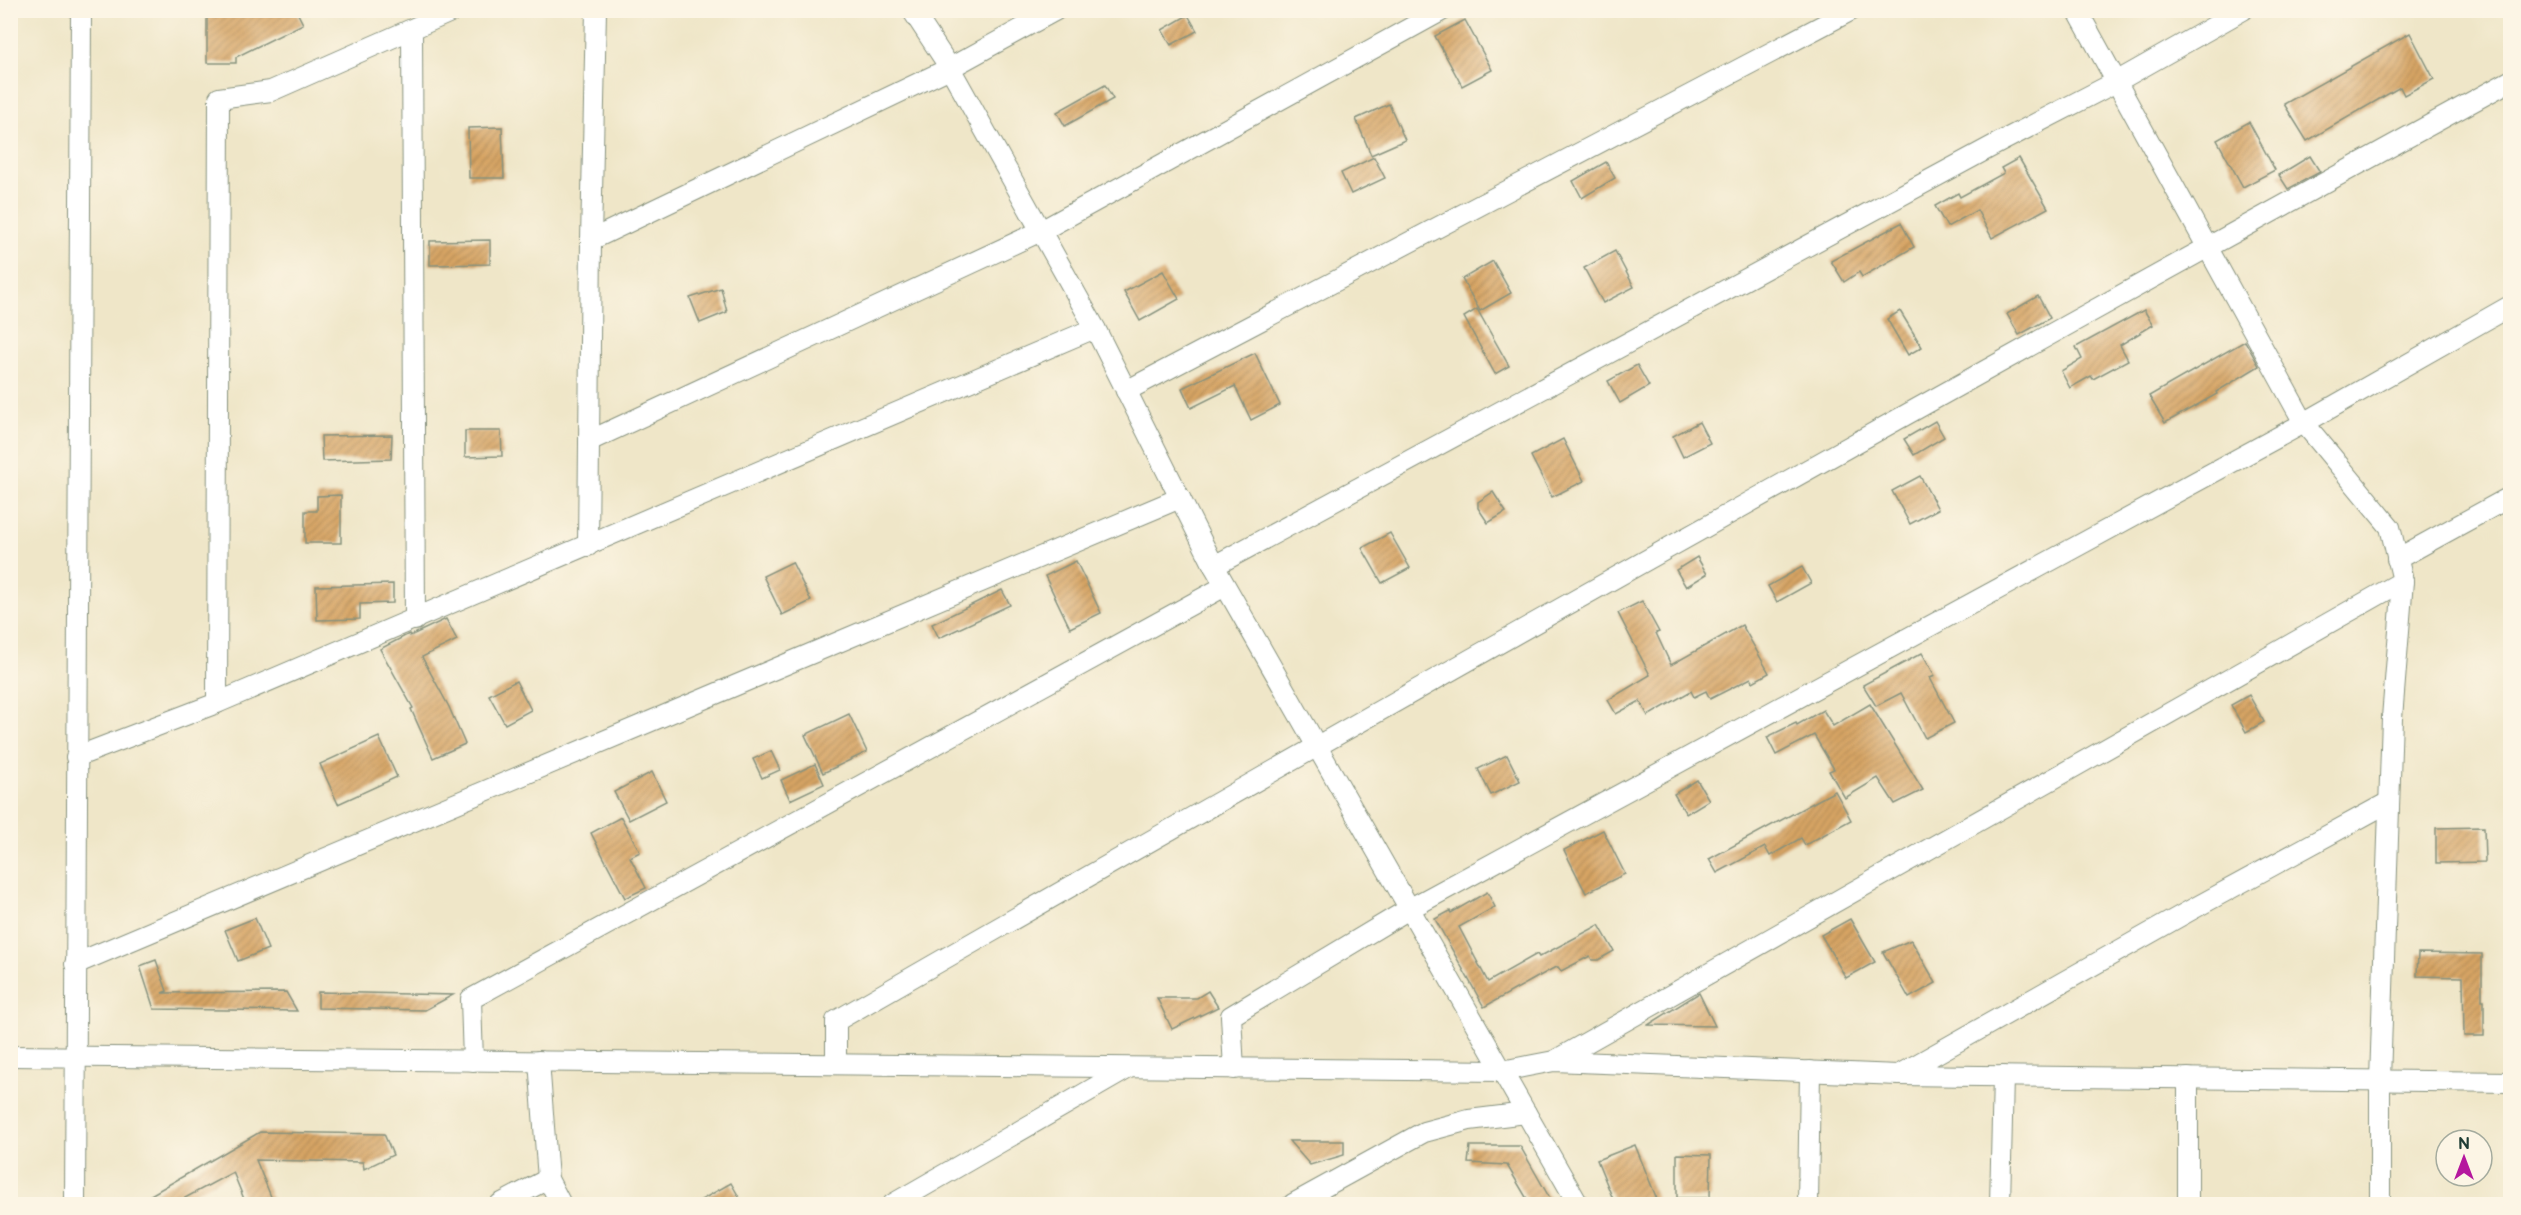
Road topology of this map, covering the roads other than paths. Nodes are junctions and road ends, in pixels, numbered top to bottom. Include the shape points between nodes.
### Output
1 (81, 10) edge
2 (455, 10) edge
3 (596, 10) edge
4 (912, 10) edge
5 (1056, 10) edge
6 (1443, 10) edge
7 (1852, 10) edge
8 (2077, 10) edge
9 (2243, 10) edge
10 (412, 30) junction
11 (950, 68) junction
12 (2511, 81) edge
13 (2116, 82) junction
14 (1041, 231) junction
15 (591, 240) junction
16 (2207, 246) junction
17 (2511, 306) edge
18 (1095, 328) junction
19 (1126, 391) junction
20 (2304, 423) junction
21 (589, 441) junction
22 (2511, 497) edge
23 (1180, 498) junction
24 (588, 546) junction
25 (2397, 559) junction
26 (1214, 566) junction
27 (2403, 581) junction
28 (1225, 586) junction
29 (415, 620) junction
30 (218, 703) junction
31 (1316, 745) junction
32 (76, 757) junction
33 (2389, 802) junction
34 (1409, 909) junction
35 (75, 964) junction
36 (10, 1056) edge
37 (75, 1057) junction
38 (473, 1061) junction
39 (539, 1061) junction
40 (1554, 1061) junction
41 (836, 1065) junction
42 (1129, 1068) junction
43 (1234, 1069) junction
44 (1502, 1071) junction
45 (1810, 1071) junction
46 (1898, 1075) junction
47 (2003, 1076) junction
48 (2188, 1078) junction
49 (2380, 1080) junction
50 (2511, 1082) edge
51 (1526, 1113) junction
52 (548, 1179) junction
53 (75, 1204) edge
54 (500, 1204) edge
55 (561, 1204) edge
56 (893, 1204) edge
57 (1293, 1204) edge
58 (1578, 1204) edge
59 (1808, 1204) edge
60 (2000, 1204) edge
61 (2188, 1204) edge
62 (2380, 1204) edge

1 - 32 street
2 - 10 street
3 - 15 street
4 - 11 street
5 - 11 street
6 - 14 street
7 - 19 street
8 - 13 street
9 - 13 street
10 - 29 street
10 - 30 street via 271,91 219,98
11 - 14 street
11 - 15 street
12 - 16 street
13 - 16 street
13 - 26 street
14 - 18 street
14 - 21 street
15 - 21 street
16 - 20 street
16 - 31 street
17 - 20 street
18 - 19 street
18 - 24 street
19 - 23 street
20 - 25 street via 2390,527
20 - 34 street
21 - 24 street
22 - 25 street
23 - 26 street
23 - 35 street
24 - 29 street
25 - 27 street
26 - 28 street
27 - 33 street
27 - 40 street
28 - 31 street
28 - 38 street via 471,999
29 - 30 street
30 - 32 street
31 - 34 street
31 - 41 street via 836,1020
32 - 35 street
33 - 46 street
33 - 49 street
34 - 43 street via 1231,1016
34 - 44 street
35 - 37 street
36 - 37 street
37 - 38 street
37 - 53 street
38 - 39 street
39 - 41 street
39 - 52 street
40 - 44 street
40 - 45 street
41 - 42 street
42 - 43 street
42 - 56 street
43 - 44 street
44 - 51 street
45 - 46 street
45 - 59 street
46 - 47 street
47 - 48 street
47 - 60 street
48 - 49 street
48 - 61 street
49 - 50 street
49 - 62 street
51 - 57 street via 1469,1120 1424,1132
51 - 58 street
52 - 54 street
52 - 55 street

